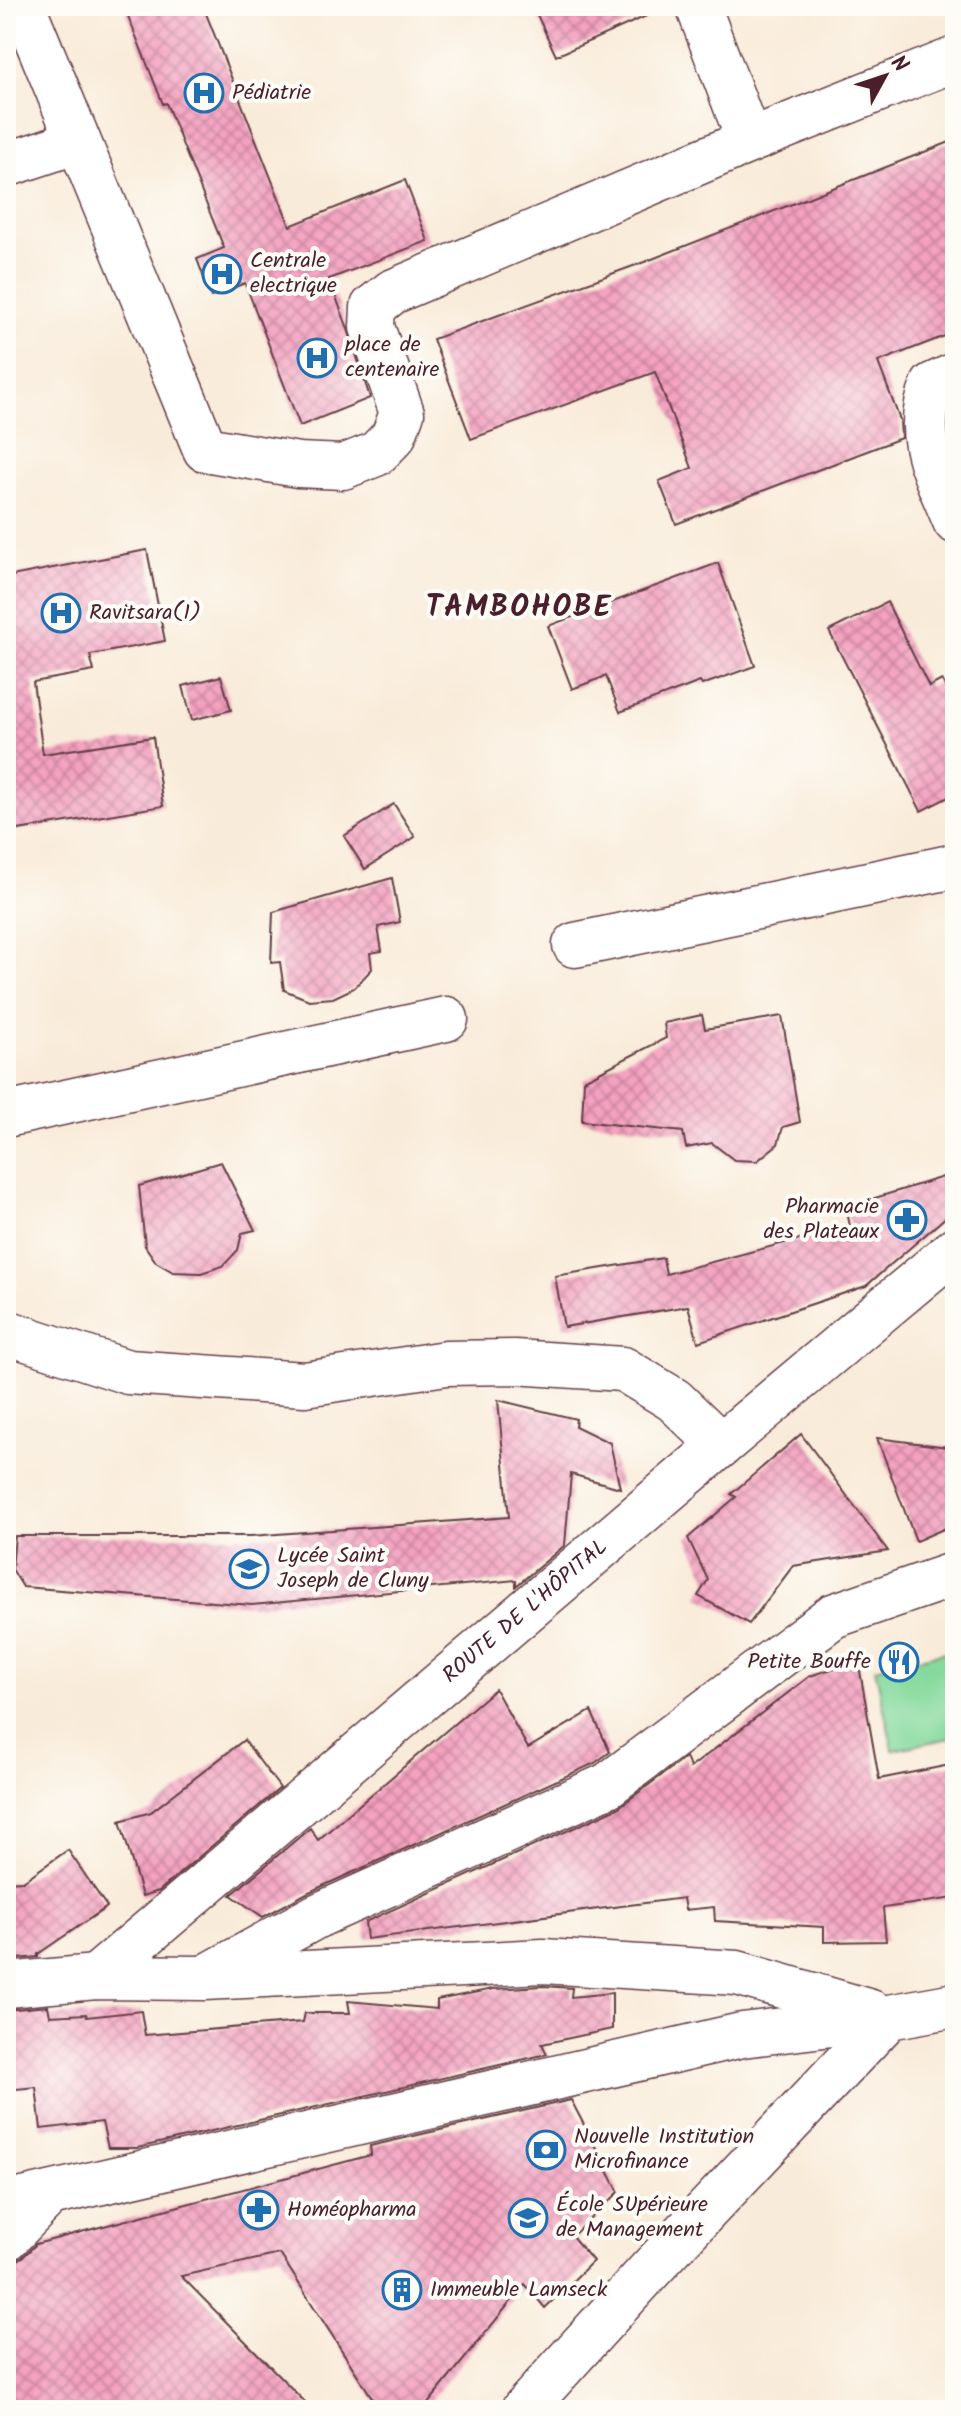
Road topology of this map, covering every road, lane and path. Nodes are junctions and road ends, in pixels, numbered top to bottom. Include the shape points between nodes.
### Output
1 (23, 6) edge
2 (698, 6) edge
3 (955, 59) edge
4 (78, 141) junction
5 (749, 141) junction
6 (6, 165) edge
7 (955, 375) edge
8 (955, 521) edge
9 (955, 866) edge
10 (575, 945) dead end
11 (446, 1019) dead end
12 (6, 1115) edge
13 (955, 1249) edge
14 (6, 1332) edge
15 (721, 1445) junction
16 (955, 1574) edge
17 (96, 1977) junction
18 (204, 1978) junction
19 (6, 1985) edge
20 (955, 2005) edge
21 (889, 2017) junction
22 (49, 2195) junction
23 (6, 2204) edge
24 (6, 2239) edge
25 (523, 2410) edge

1 - 4 street
2 - 5 street
3 - 5 street
4 - 5 street via 205,449 343,467 376,454 393,437 402,413 372,327 373,307 392,292
4 - 6 street
7 - 8 street via 933,385 925,406 925,446
9 - 10 street
11 - 12 street
13 - 15 street, ROUTE DE L'HÔPITAL
14 - 15 street via 128,1372 305,1384 446,1363 623,1369 674,1400
15 - 17 street, ROUTE DE L'HÔPITAL
16 - 18 street via 833,1616 608,1785 317,1916
17 - 18 street
17 - 19 street
18 - 21 street via 543,1961 737,1973
20 - 21 street
21 - 22 street via 742,2035
21 - 25 street
22 - 23 street
22 - 24 street

